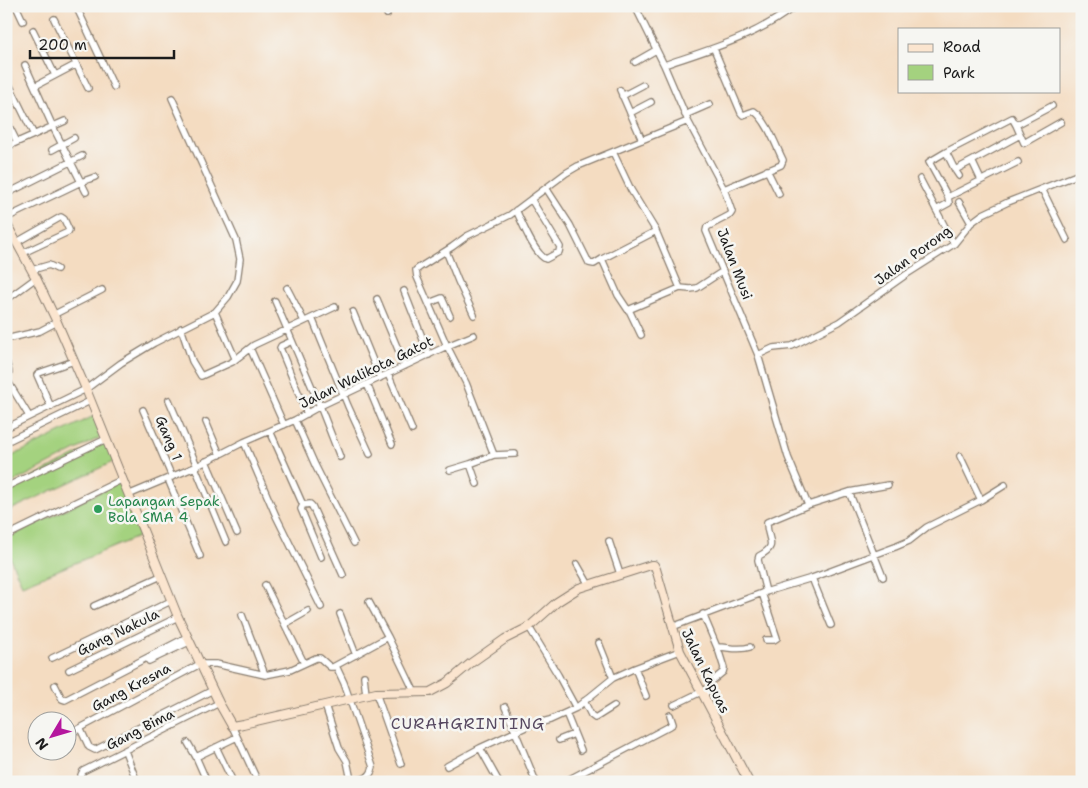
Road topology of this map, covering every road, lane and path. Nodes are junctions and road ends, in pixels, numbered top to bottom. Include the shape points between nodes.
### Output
1 (16, 6) edge
2 (76, 6) edge
3 (385, 6) edge
4 (635, 6) edge
5 (795, 6) edge
6 (387, 14) dead end
7 (54, 19) dead end
8 (22, 21) dead end
9 (33, 30) dead end
10 (714, 49) junction
11 (656, 50) junction
12 (635, 62) dead end
13 (25, 65) dead end
14 (75, 65) junction
15 (664, 65) junction
16 (56, 75) junction
17 (6, 78) edge
18 (643, 85) dead end
19 (35, 86) junction
20 (114, 87) dead end
21 (88, 88) dead end
22 (172, 98) dead end
23 (651, 102) dead end
24 (710, 104) dead end
25 (1052, 106) dead end
26 (630, 113) junction
27 (685, 114) junction
28 (6, 120) edge
29 (65, 121) dead end
30 (688, 121) junction
31 (1061, 122) dead end
32 (1016, 125) junction
33 (53, 127) junction
34 (34, 135) junction
35 (1020, 135) junction
36 (74, 138) dead end
37 (642, 140) junction
38 (17, 142) junction
39 (63, 144) junction
40 (6, 147) edge
41 (52, 150) dead end
42 (613, 152) junction
43 (946, 152) junction
44 (82, 156) dead end
45 (972, 161) junction
46 (72, 162) junction
47 (1018, 162) dead end
48 (767, 170) junction
49 (955, 170) junction
50 (1082, 173) edge
51 (959, 176) dead end
52 (95, 177) dead end
53 (920, 179) dead end
54 (981, 180) junction
55 (81, 182) junction
56 (546, 188) junction
57 (724, 189) junction
58 (1042, 189) junction
59 (86, 192) dead end
60 (6, 194) edge
61 (779, 194) dead end
62 (948, 197) junction
63 (531, 199) junction
64 (959, 202) dead end
65 (516, 210) junction
66 (936, 210) junction
67 (6, 218) edge
68 (6, 223) edge
69 (971, 223) junction
70 (656, 231) junction
71 (9, 234) edge
72 (1067, 240) dead end
73 (17, 242) junction
74 (954, 244) junction
75 (446, 251) junction
76 (23, 253) junction
77 (602, 259) junction
78 (57, 269) dead end
79 (32, 270) junction
80 (723, 271) junction
81 (36, 278) junction
82 (287, 288) dead end
83 (680, 288) junction
84 (102, 290) dead end
85 (404, 291) dead end
86 (7, 296) edge
87 (377, 300) dead end
88 (275, 301) dead end
89 (429, 303) junction
90 (335, 307) dead end
91 (629, 310) junction
92 (215, 312) junction
93 (353, 312) dead end
94 (474, 315) dead end
95 (450, 316) dead end
96 (312, 318) junction
97 (55, 319) junction
98 (304, 322) junction
99 (181, 328) junction
100 (287, 330) junction
101 (474, 334) dead end
102 (641, 335) dead end
103 (6, 339) edge
104 (292, 341) junction
105 (447, 346) junction
106 (250, 348) junction
107 (429, 355) junction
108 (758, 355) junction
109 (235, 358) junction
110 (6, 361) edge
111 (74, 362) junction
112 (405, 366) junction
113 (388, 374) junction
114 (380, 378) junction
115 (367, 384) junction
116 (86, 389) junction
117 (344, 396) junction
118 (169, 400) dead end
119 (90, 401) junction
120 (320, 406) junction
121 (51, 407) junction
122 (143, 410) dead end
123 (307, 414) junction
124 (29, 416) junction
125 (296, 420) junction
126 (206, 422) dead end
127 (284, 426) junction
128 (6, 428) edge
129 (412, 430) dead end
130 (270, 431) junction
131 (106, 439) junction
132 (6, 442) edge
133 (244, 442) junction
134 (392, 444) dead end
135 (370, 454) dead end
136 (515, 454) dead end
137 (220, 455) junction
138 (494, 455) junction
139 (960, 456) dead end
140 (340, 457) dead end
141 (206, 461) junction
142 (470, 464) junction
143 (196, 466) junction
144 (450, 470) dead end
145 (170, 478) junction
146 (123, 479) junction
147 (477, 484) dead end
148 (888, 485) dead end
149 (1005, 485) dead end
150 (6, 487) edge
151 (849, 492) junction
152 (128, 495) junction
153 (981, 500) junction
154 (808, 504) junction
155 (303, 505) junction
156 (237, 533) dead end
157 (6, 536) edge
158 (226, 542) dead end
159 (609, 542) dead end
160 (354, 543) dead end
161 (874, 555) junction
162 (200, 556) dead end
163 (320, 556) dead end
164 (578, 564) dead end
165 (620, 574) junction
166 (343, 575) dead end
167 (161, 576) junction
168 (883, 577) dead end
169 (812, 578) junction
170 (265, 585) dead end
171 (589, 585) junction
172 (764, 592) junction
173 (172, 602) junction
174 (369, 602) dead end
175 (94, 606) dead end
176 (321, 607) dead end
177 (308, 611) dead end
178 (340, 614) dead end
179 (703, 614) junction
180 (242, 615) dead end
181 (178, 617) junction
182 (285, 624) junction
183 (831, 625) dead end
184 (529, 626) junction
185 (674, 626) junction
186 (388, 638) junction
187 (188, 640) junction
188 (766, 640) dead end
189 (599, 643) dead end
190 (717, 647) junction
191 (750, 648) dead end
192 (680, 651) junction
193 (356, 655) junction
194 (52, 658) dead end
195 (304, 663) junction
196 (200, 664) junction
197 (336, 666) junction
198 (635, 668) junction
199 (69, 670) dead end
200 (265, 675) junction
201 (364, 676) dead end
202 (614, 678) junction
203 (103, 682) junction
204 (55, 685) dead end
205 (213, 690) junction
206 (376, 693) junction
207 (704, 693) junction
208 (415, 694) junction
209 (366, 695) junction
210 (646, 696) dead end
211 (349, 699) junction
212 (69, 701) dead end
213 (584, 701) junction
214 (219, 703) junction
215 (325, 705) junction
216 (674, 705) dead end
217 (614, 706) dead end
218 (505, 707) dead end
219 (576, 708) junction
220 (566, 713) junction
221 (670, 715) dead end
222 (232, 726) junction
223 (80, 728) joint
224 (516, 731) junction
225 (574, 734) junction
226 (237, 737) junction
227 (559, 740) dead end
228 (188, 743) dead end
229 (216, 747) junction
230 (480, 748) junction
231 (581, 750) dead end
232 (125, 751) junction
233 (196, 757) junction
234 (401, 764) dead end
235 (447, 766) dead end
236 (350, 781) edge
237 (84, 782) edge
238 (137, 782) edge
239 (207, 782) edge
240 (233, 782) edge
241 (258, 782) edge
242 (499, 782) edge
243 (536, 782) edge
244 (564, 782) edge
245 (749, 782) edge

1 - 8 street
2 - 20 street
3 - 6 street
4 - 11 street, Jalan Musi
5 - 10 street via 773,23
7 - 14 street
9 - 16 street
10 - 15 street
10 - 48 street via 741,113 756,112 782,160 781,165
11 - 12 street
11 - 15 street, Jalan Musi
13 - 19 street
14 - 16 street
14 - 21 street
15 - 27 street, Jalan Musi
16 - 19 street
17 - 34 street
18 - 26 street via 621,93
19 - 33 street
22 - 92 street via 236,240 240,259 237,281
23 - 26 street
24 - 27 street
25 - 32 street
26 - 37 street
27 - 30 street, Jalan Musi
28 - 38 street
29 - 33 street
30 - 37 street, Jalan Walikota Gatot
30 - 57 street, Jalan Musi
31 - 35 street via 1024,143
32 - 35 street
32 - 43 street via 1012,118
33 - 34 street
33 - 39 street
34 - 38 street
35 - 45 street
36 - 39 street
37 - 42 street, Jalan Walikota Gatot
38 - 40 street
39 - 41 street
39 - 46 street
42 - 56 street, Jalan Walikota Gatot via 578,166
42 - 70 street
43 - 49 street
43 - 62 street via 928,163
44 - 46 street
45 - 49 street
45 - 54 street
46 - 55 street
46 - 60 street
47 - 54 street
48 - 57 street
48 - 61 street
49 - 51 street
50 - 58 street, Jalan Porong
52 - 55 street
53 - 66 street
54 - 62 street
55 - 59 street
55 - 67 street
56 - 63 street, Jalan Walikota Gatot
56 - 77 street via 589,262 594,264
57 - 80 street, Jalan Musi via 732,212 707,227 706,231
58 - 69 street, Jalan Porong via 1008,202
58 - 72 street
62 - 66 street via 949,203
63 - 65 street, Jalan Walikota Gatot
63 - 65 street via 560,247 559,252 542,258
64 - 69 street
65 - 75 street, Jalan Walikota Gatot
66 - 74 street
68 - 71 main road
69 - 74 street, Jalan Porong
70 - 77 street
70 - 83 street
71 - 73 main road
73 - 76 main road
73 - 76 street via 61,217 64,219 68,232
74 - 108 street, Jalan Porong via 822,332 792,346 773,348
75 - 89 street, Jalan Walikota Gatot via 416,270
75 - 94 street
76 - 79 main road
77 - 91 street via 618,295
78 - 79 street via 49,265
79 - 81 main road
80 - 83 street via 697,288
80 - 108 street, Jalan Musi
81 - 86 street
81 - 97 main road
82 - 98 street
83 - 91 street
84 - 97 street
85 - 107 street
87 - 112 street
88 - 100 street
89 - 95 street via 442,298
89 - 105 street, Jalan Walikota Gatot
90 - 96 street
91 - 102 street
92 - 99 street
92 - 109 street
93 - 114 street
96 - 98 street
96 - 117 street
97 - 103 street via 40,331
97 - 111 main road
98 - 100 street
99 - 109 street via 200,376
99 - 116 street via 121,363
100 - 104 street
100 - 106 street
101 - 105 street
104 - 120 street
104 - 123 street via 280,348
105 - 107 street, Jalan Walikota Gatot
105 - 138 street via 466,383
106 - 109 street
106 - 127 street
107 - 112 street, Jalan Walikota Gatot
108 - 154 street, Jalan Musi via 788,457
110 - 124 street via 7,380
111 - 116 main road
111 - 121 street via 37,376
112 - 113 street, Jalan Walikota Gatot
113 - 114 street, Jalan Walikota Gatot
113 - 129 street
114 - 115 street, Jalan Walikota Gatot
115 - 117 street, Jalan Walikota Gatot
115 - 134 street
116 - 119 main road
116 - 121 street
117 - 120 street, Jalan Walikota Gatot
117 - 135 street
118 - 143 street
119 - 131 main road
119 - 132 street
120 - 123 street, Jalan Walikota Gatot
120 - 140 street
121 - 124 street
122 - 145 street, Gang 1
123 - 125 street, Jalan Walikota Gatot
124 - 128 street
125 - 127 street, Jalan Walikota Gatot
125 - 160 street
126 - 137 street
127 - 130 street, Jalan Walikota Gatot
130 - 133 street, Jalan Walikota Gatot
130 - 155 street
131 - 146 main road
131 - 150 street
133 - 137 street, Jalan Walikota Gatot
133 - 176 street
136 - 138 street
137 - 141 street, Jalan Walikota Gatot
138 - 142 street
139 - 153 street
141 - 143 street, Jalan Walikota Gatot
141 - 156 street
142 - 144 street
142 - 147 street
143 - 145 street, Jalan Walikota Gatot
143 - 158 street
145 - 152 street, Jalan Walikota Gatot
145 - 162 street, Gang 1
146 - 152 main road
146 - 157 street
148 - 151 street
149 - 153 street
151 - 154 street
151 - 161 street
152 - 167 main road
153 - 161 street via 927,527 909,541
154 - 172 street via 767,522 771,545 758,560
155 - 163 street via 300,510
155 - 166 street via 312,506
159 - 165 street
161 - 168 street
161 - 169 street
164 - 171 street
165 - 171 main road
165 - 185 main road, Jalan Kapuas via 654,566
167 - 173 main road
167 - 175 street
169 - 172 street
169 - 183 street
170 - 182 street
171 - 184 main road via 557,602
172 - 179 street
172 - 188 street via 777,638
173 - 181 main road
173 - 194 street
174 - 186 street
177 - 182 street
178 - 193 street
179 - 185 street
179 - 190 street
180 - 200 street
181 - 187 main road
181 - 199 street, Gang Nakula
182 - 195 street
184 - 208 main road via 498,644 438,688
184 - 219 street
185 - 192 main road, Jalan Kapuas
186 - 193 street
186 - 208 street
187 - 196 main road
187 - 203 street
189 - 202 street
190 - 191 street
190 - 207 street via 723,672
192 - 198 street
192 - 207 main road, Jalan Kapuas
193 - 197 street
195 - 197 street via 320,658 330,667
195 - 200 street via 290,670
196 - 200 street via 216,664
196 - 205 main road
196 - 223 street, Gang Kresna
197 - 211 street
198 - 202 street
198 - 210 street
201 - 209 street
202 - 213 street
203 - 204 street via 64,700
203 - 212 street
205 - 214 main road
205 - 223 street via 95,750 89,747
206 - 208 main road
206 - 209 main road
206 - 234 street
207 - 216 street
207 - 245 main road, Jalan Kapuas
209 - 211 main road
211 - 215 main road
211 - 236 street via 373,767 367,777
213 - 217 street via 590,715 595,718
213 - 219 street
214 - 222 main road
214 - 232 street, Gang Bima
215 - 222 main road
215 - 236 street via 339,748 347,760
218 - 224 street
219 - 220 street
220 - 224 street
220 - 225 street
221 - 244 street via 673,724 670,726
222 - 226 street
224 - 230 street
224 - 243 street
225 - 227 street
225 - 231 street
226 - 229 street
226 - 241 street
228 - 233 street
229 - 233 street
229 - 240 street
230 - 235 street
230 - 242 street
232 - 237 street, Gang Bima via 83,771
232 - 238 street
233 - 239 street

